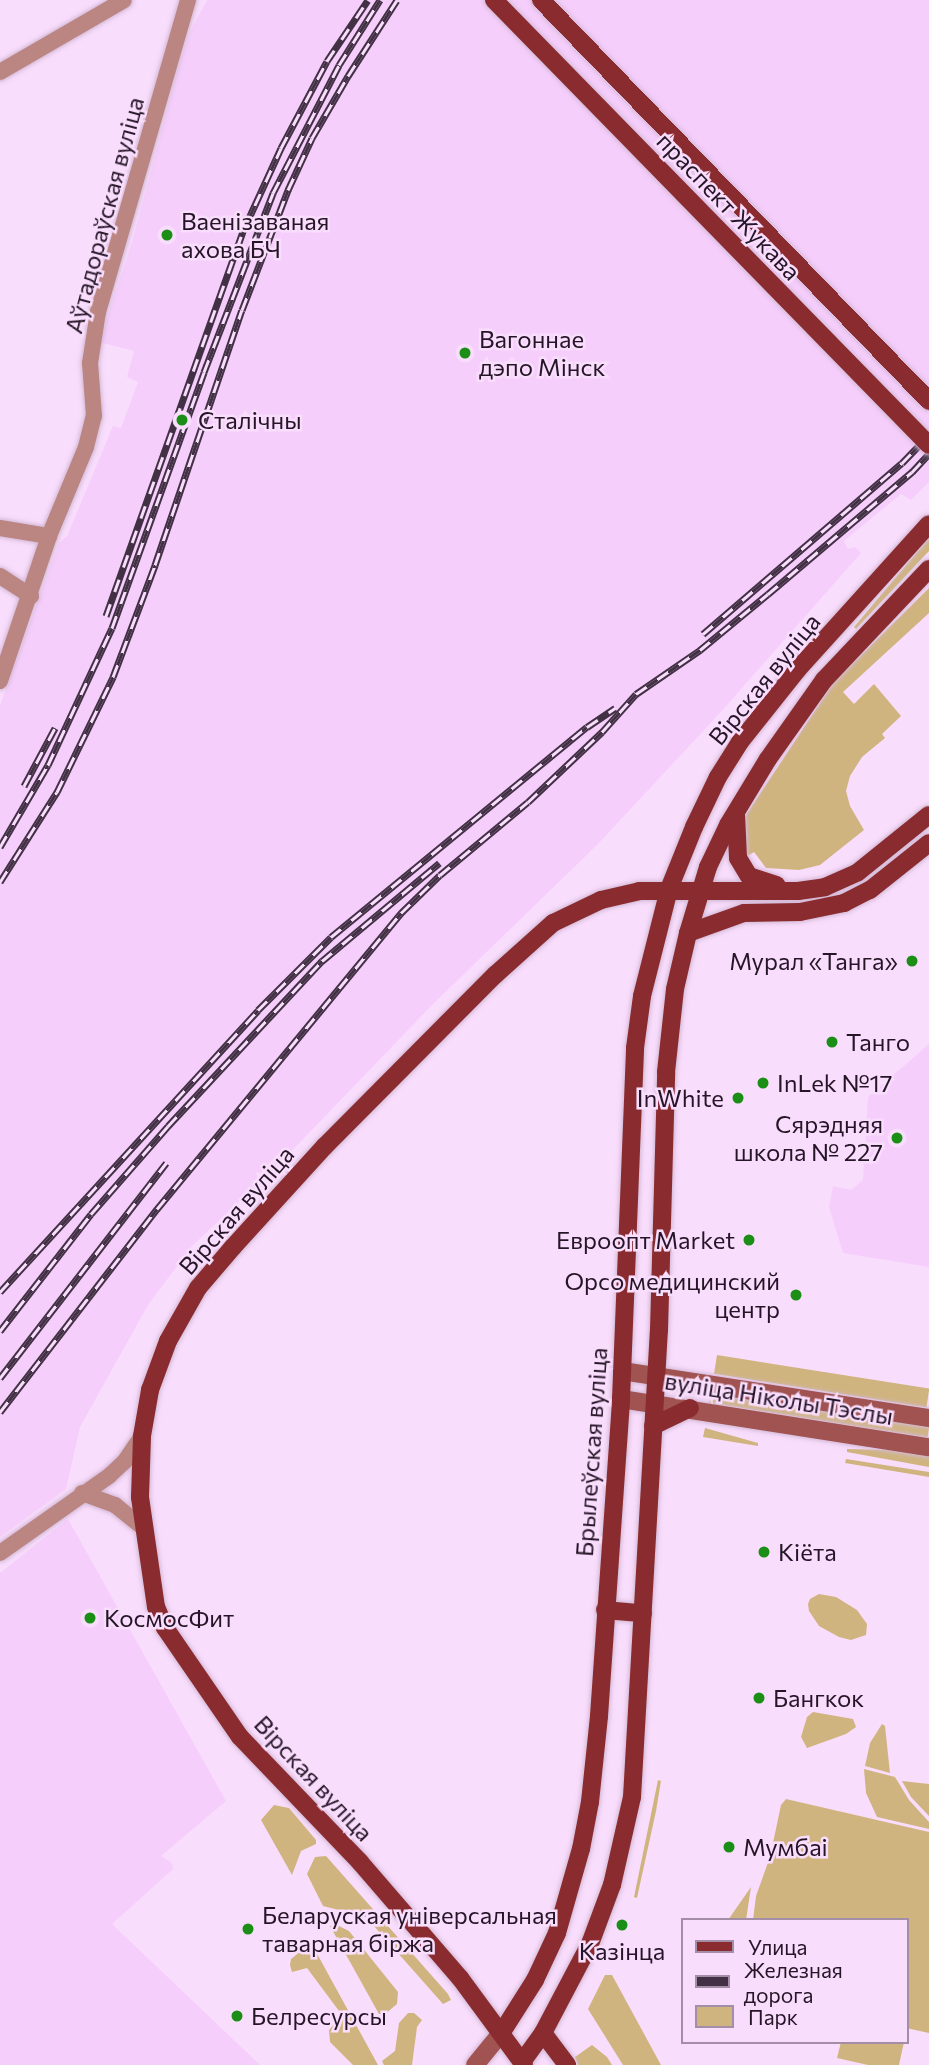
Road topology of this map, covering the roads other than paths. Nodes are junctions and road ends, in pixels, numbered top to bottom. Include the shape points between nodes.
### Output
1 (124, 0) edge
2 (188, 0) edge
3 (494, 0) edge
4 (541, 0) edge
5 (0, 72) edge
6 (929, 401) edge
7 (929, 445) edge
8 (929, 524) edge
9 (0, 528) edge
10 (49, 536) junction
11 (929, 569) edge
12 (0, 576) edge
13 (31, 596) junction
14 (0, 681) edge
15 (736, 811) junction
16 (929, 815) edge
17 (929, 843) edge
18 (670, 889) junction
19 (700, 889) junction
20 (812, 890) junction
21 (688, 933) junction
22 (622, 1371) junction
23 (666, 1375) junction
24 (621, 1399) junction
25 (655, 1403) junction
26 (690, 1408) junction
27 (929, 1418) edge
28 (653, 1426) junction
29 (142, 1436) junction
30 (929, 1447) edge
31 (82, 1493) junction
32 (144, 1528) junction
33 (0, 1553) edge
34 (605, 1610) junction
35 (643, 1613) junction
36 (502, 2032) junction
37 (543, 2033) junction
38 (521, 2064) edge
39 (475, 2065) edge
40 (567, 2065) edge

1 - 5 street
2 - 10 street, Аўтадораўская вуліца via 98,312 90,363 94,416 86,447
3 - 7 main road, праспект Жукава, bridge
4 - 6 main road, праспект Жукава
8 - 18 main road, Вірская вуліца via 740,742 694,827
9 - 10 street
10 - 13 street, Аўтадораўская вуліца
11 - 15 main road, Вірская вуліца via 824,680
12 - 13 street
13 - 14 street, Аўтадораўская вуліца
15 - 19 main road, Вірская вуліца
15 - 20 main road via 736,849 750,876
16 - 20 main road via 859,872
17 - 21 main road via 870,890 844,903 800,912 744,913
18 - 19 main road
18 - 22 main road, Брылеўская вуліца via 642,996 635,1048
18 - 29 main road, Вірская вуліца via 616,895 553,923 325,1146 198,1289 168,1341 150,1390
19 - 20 main road
19 - 21 main road
21 - 23 main road via 675,989 666,1072 658,1344
22 - 23 main road, вуліца Ніколы Тэслы
22 - 24 main road, Брылеўская вуліца
23 - 25 main road
23 - 27 main road, вуліца Ніколы Тэслы
24 - 25 main road, вуліца Ніколы Тэслы
24 - 34 main road, Брылеўская вуліца
25 - 26 main road, вуліца Ніколы Тэслы
25 - 28 main road
26 - 28 main road
26 - 30 main road, вуліца Ніколы Тэслы
28 - 35 main road
29 - 31 street via 125,1461
29 - 32 main road, Вірская вуліца
31 - 32 street via 115,1505
31 - 33 street
32 - 36 main road, Вірская вуліца via 156,1607 165,1628 220,1709 240,1737 360,1862
34 - 35 main road
34 - 36 main road, Брылеўская вуліца via 598,1727 581,1849 546,1959
35 - 37 main road via 636,1768 620,1858 590,1944
36 - 38 main road, Вірская вуліца
36 - 39 main road
37 - 38 main road
37 - 40 main road

